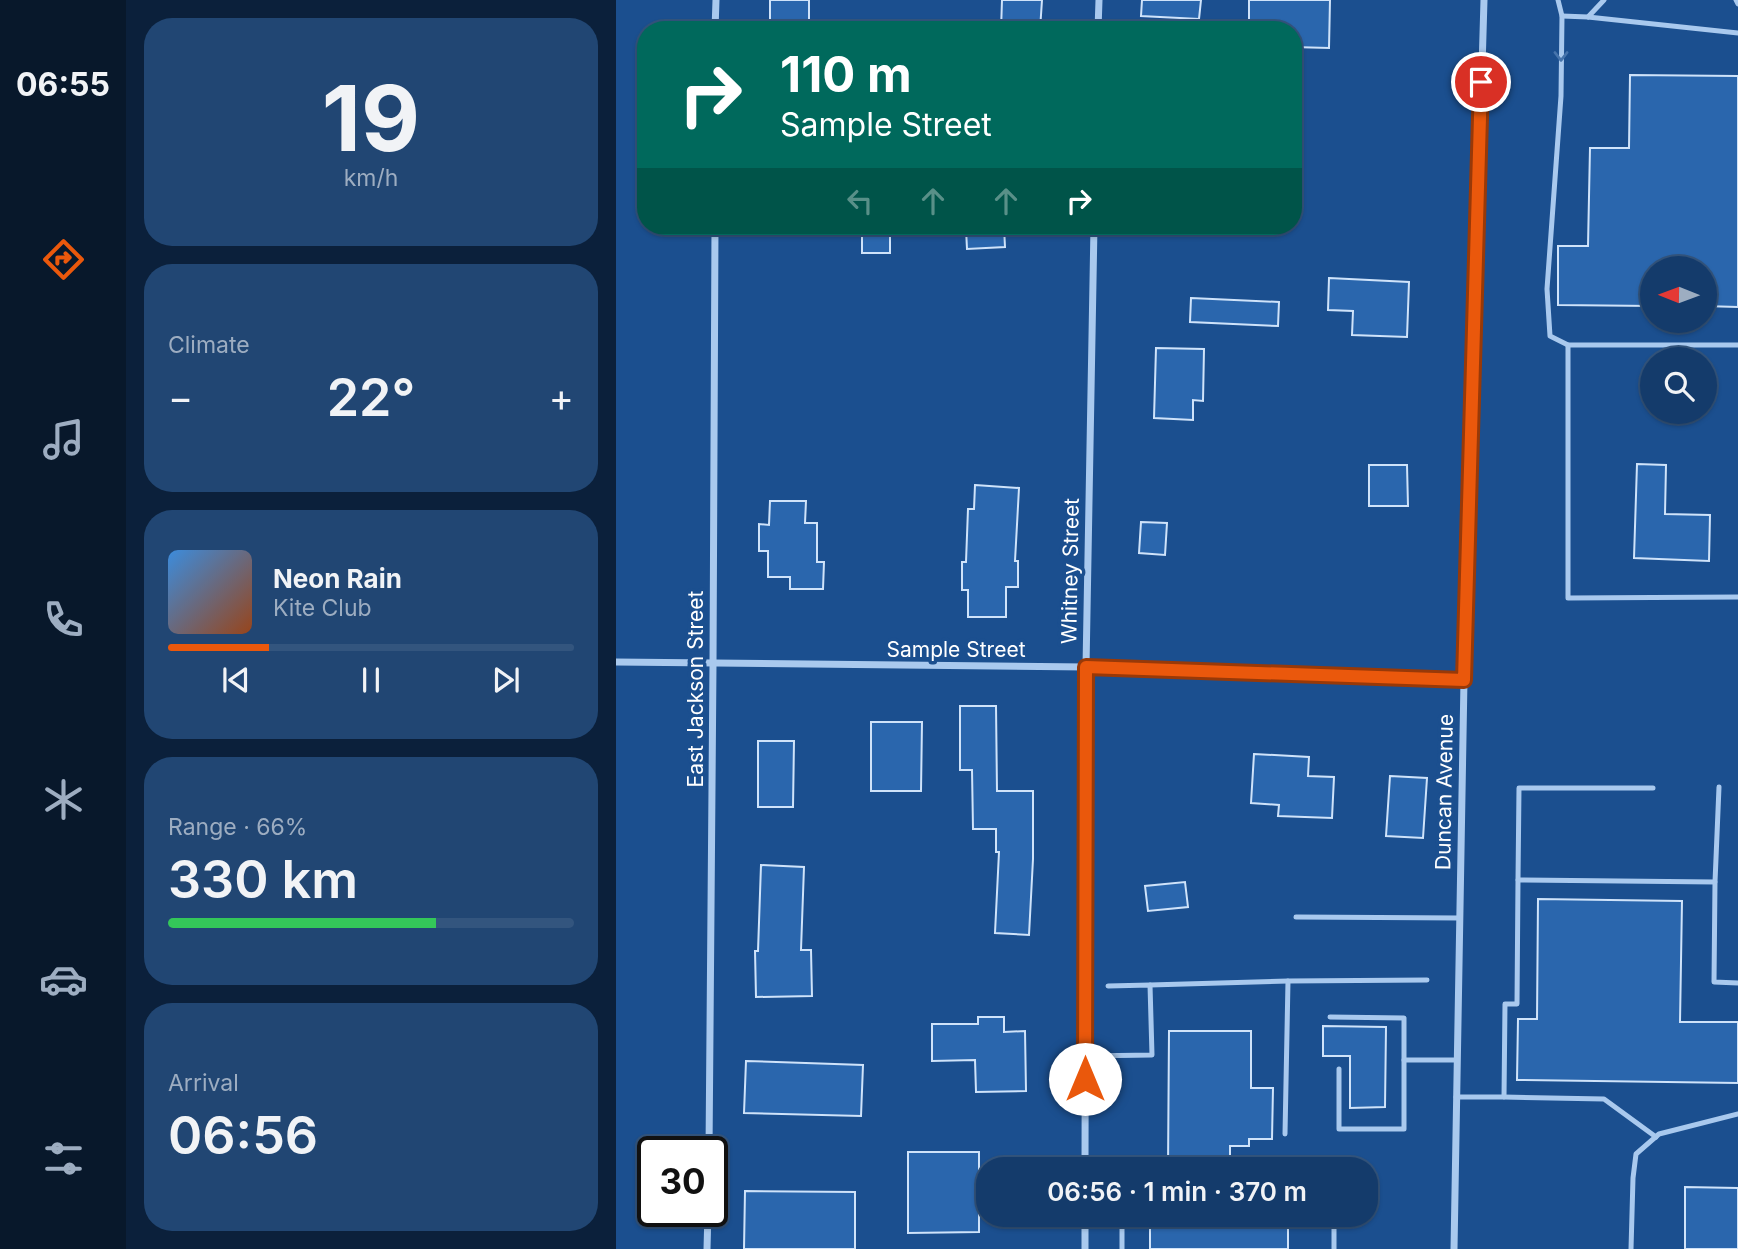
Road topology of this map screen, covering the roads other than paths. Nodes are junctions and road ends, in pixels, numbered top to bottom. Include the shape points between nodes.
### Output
1 (716, 0) edge
2 (1099, 0) edge
3 (1484, 0) edge
4 (1558, 0) edge
5 (1604, 0) edge
6 (1562, 16) junction
7 (1588, 17) junction
8 (716, 21) edge
9 (1098, 21) edge
10 (1738, 33) edge
11 (715, 235) edge
12 (1094, 235) edge
13 (1568, 345) junction
14 (1738, 345) edge
15 (1738, 597) edge
16 (616, 663) edge
17 (713, 664) junction
18 (1086, 667) junction
19 (1464, 680) junction
20 (1720, 787) dead end
21 (1653, 788) dead end
22 (1518, 880) junction
23 (1715, 882) junction
24 (1296, 917) dead end
25 (1460, 918) junction
26 (1427, 980) dead end
27 (1288, 981) junction
28 (1738, 983) edge
29 (1150, 985) junction
30 (1108, 986) dead end
31 (1330, 1017) dead end
32 (1085, 1056) junction
33 (1404, 1060) junction
34 (1457, 1060) junction
35 (1339, 1069) dead end
36 (1457, 1097) junction
37 (1504, 1097) junction
38 (1738, 1114) edge
39 (1285, 1135) dead end
40 (709, 1136) edge
41 (1656, 1137) junction
42 (1085, 1157) edge
43 (708, 1227) edge
44 (1085, 1227) edge
45 (1122, 1227) edge
46 (1334, 1227) edge
47 (707, 1249) edge
48 (1084, 1249) edge
49 (1122, 1249) edge
50 (1334, 1249) edge
51 (1454, 1249) edge
52 (1631, 1249) edge

1 - 8 street
2 - 9 street
3 - 19 street, Duncan Avenue
4 - 6 lane
5 - 7 lane
6 - 7 lane
6 -> 13 lane via 1562,96 1547,289 1550,336
7 - 10 lane
11 - 17 street, East Jackson Street
12 - 18 street, Whitney Street
13 - 14 lane
13 - 15 lane via 1568,598
16 - 17 street, Sample Street
17 - 18 street, Sample Street
17 - 40 street, East Jackson Street
18 - 19 street, Sample Street
18 - 32 street, Whitney Street
19 - 25 street, Duncan Avenue
20 - 23 lane
21 - 22 lane via 1519,788
22 - 23 lane
22 - 37 lane via 1517,1004 1505,1004
23 - 28 lane via 1714,982
24 - 25 lane
25 - 34 street, Duncan Avenue
26 - 27 lane
27 - 29 lane
27 - 39 lane
29 - 30 lane
29 - 32 lane via 1152,1055
31 - 33 lane via 1404,1018
32 - 42 street, Whitney Street
33 - 34 lane
33 - 35 lane via 1404,1129 1339,1129
34 - 36 street, Duncan Avenue
36 - 37 lane
36 - 51 street, Duncan Avenue
37 - 41 lane via 1604,1099
38 - 41 lane
41 - 52 lane via 1636,1154
43 - 47 street
44 - 48 street
45 - 49 lane
46 - 50 lane

